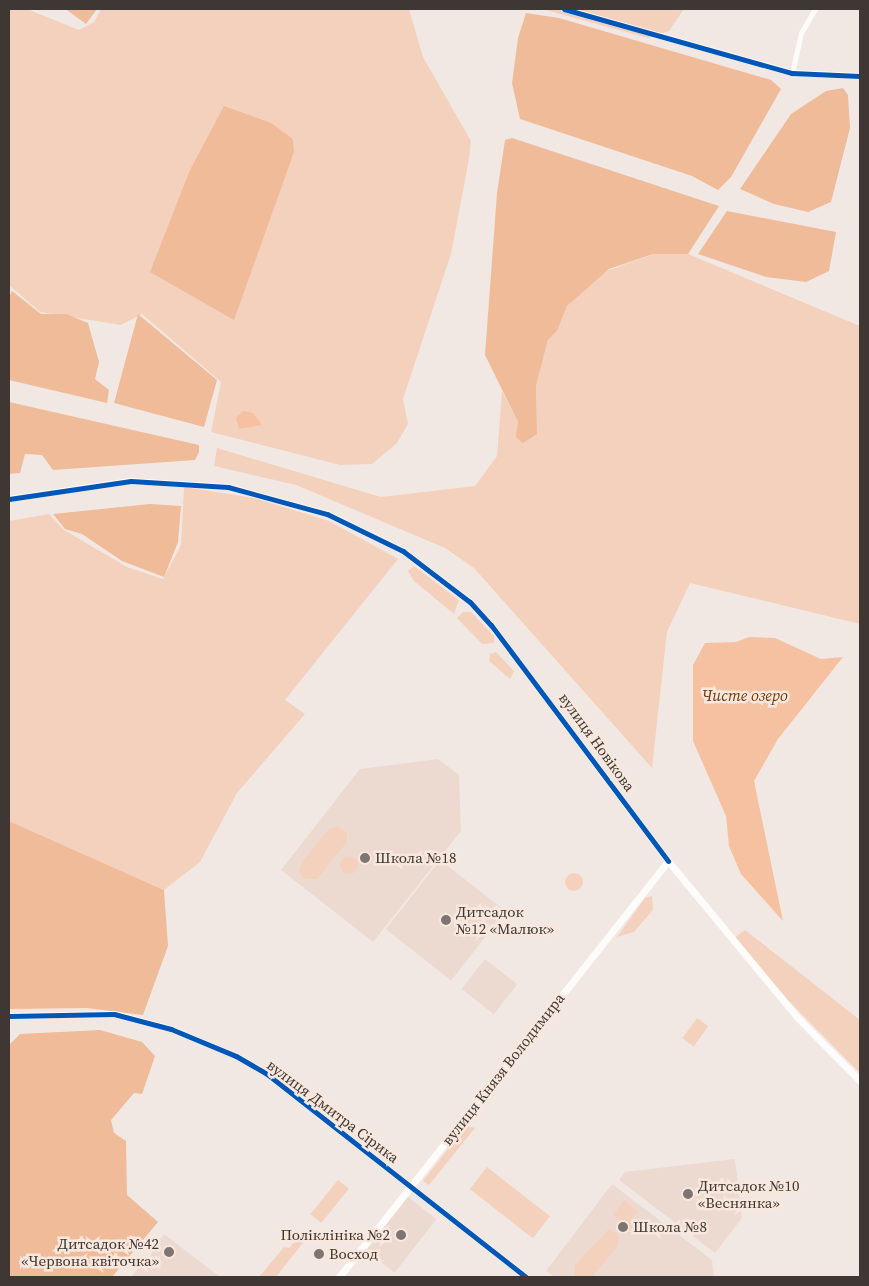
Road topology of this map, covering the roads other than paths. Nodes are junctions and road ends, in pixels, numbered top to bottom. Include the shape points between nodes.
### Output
1 (564, 9) edge
2 (815, 9) edge
3 (792, 73) junction
4 (860, 76) edge
5 (9, 499) edge
6 (668, 861) junction
7 (9, 1016) edge
8 (860, 1081) edge
9 (411, 1186) junction
10 (339, 1277) edge
11 (526, 1277) edge

1 - 3 street
2 - 3 street via 801,33
3 - 4 street
5 - 6 street, вулиця Новікова via 100,483 181,480 281,499 327,514 402,551 470,602 503,639
6 - 8 main road, вулиця Новікова via 798,1018
6 - 9 main road, вулиця Князя Володимира
7 - 9 street, вулиця Дмитра Сірика via 114,1014 196,1038 267,1074
9 - 10 main road, вулиця Князя Володимира
9 - 11 street, вулиця Дмитра Сірика

